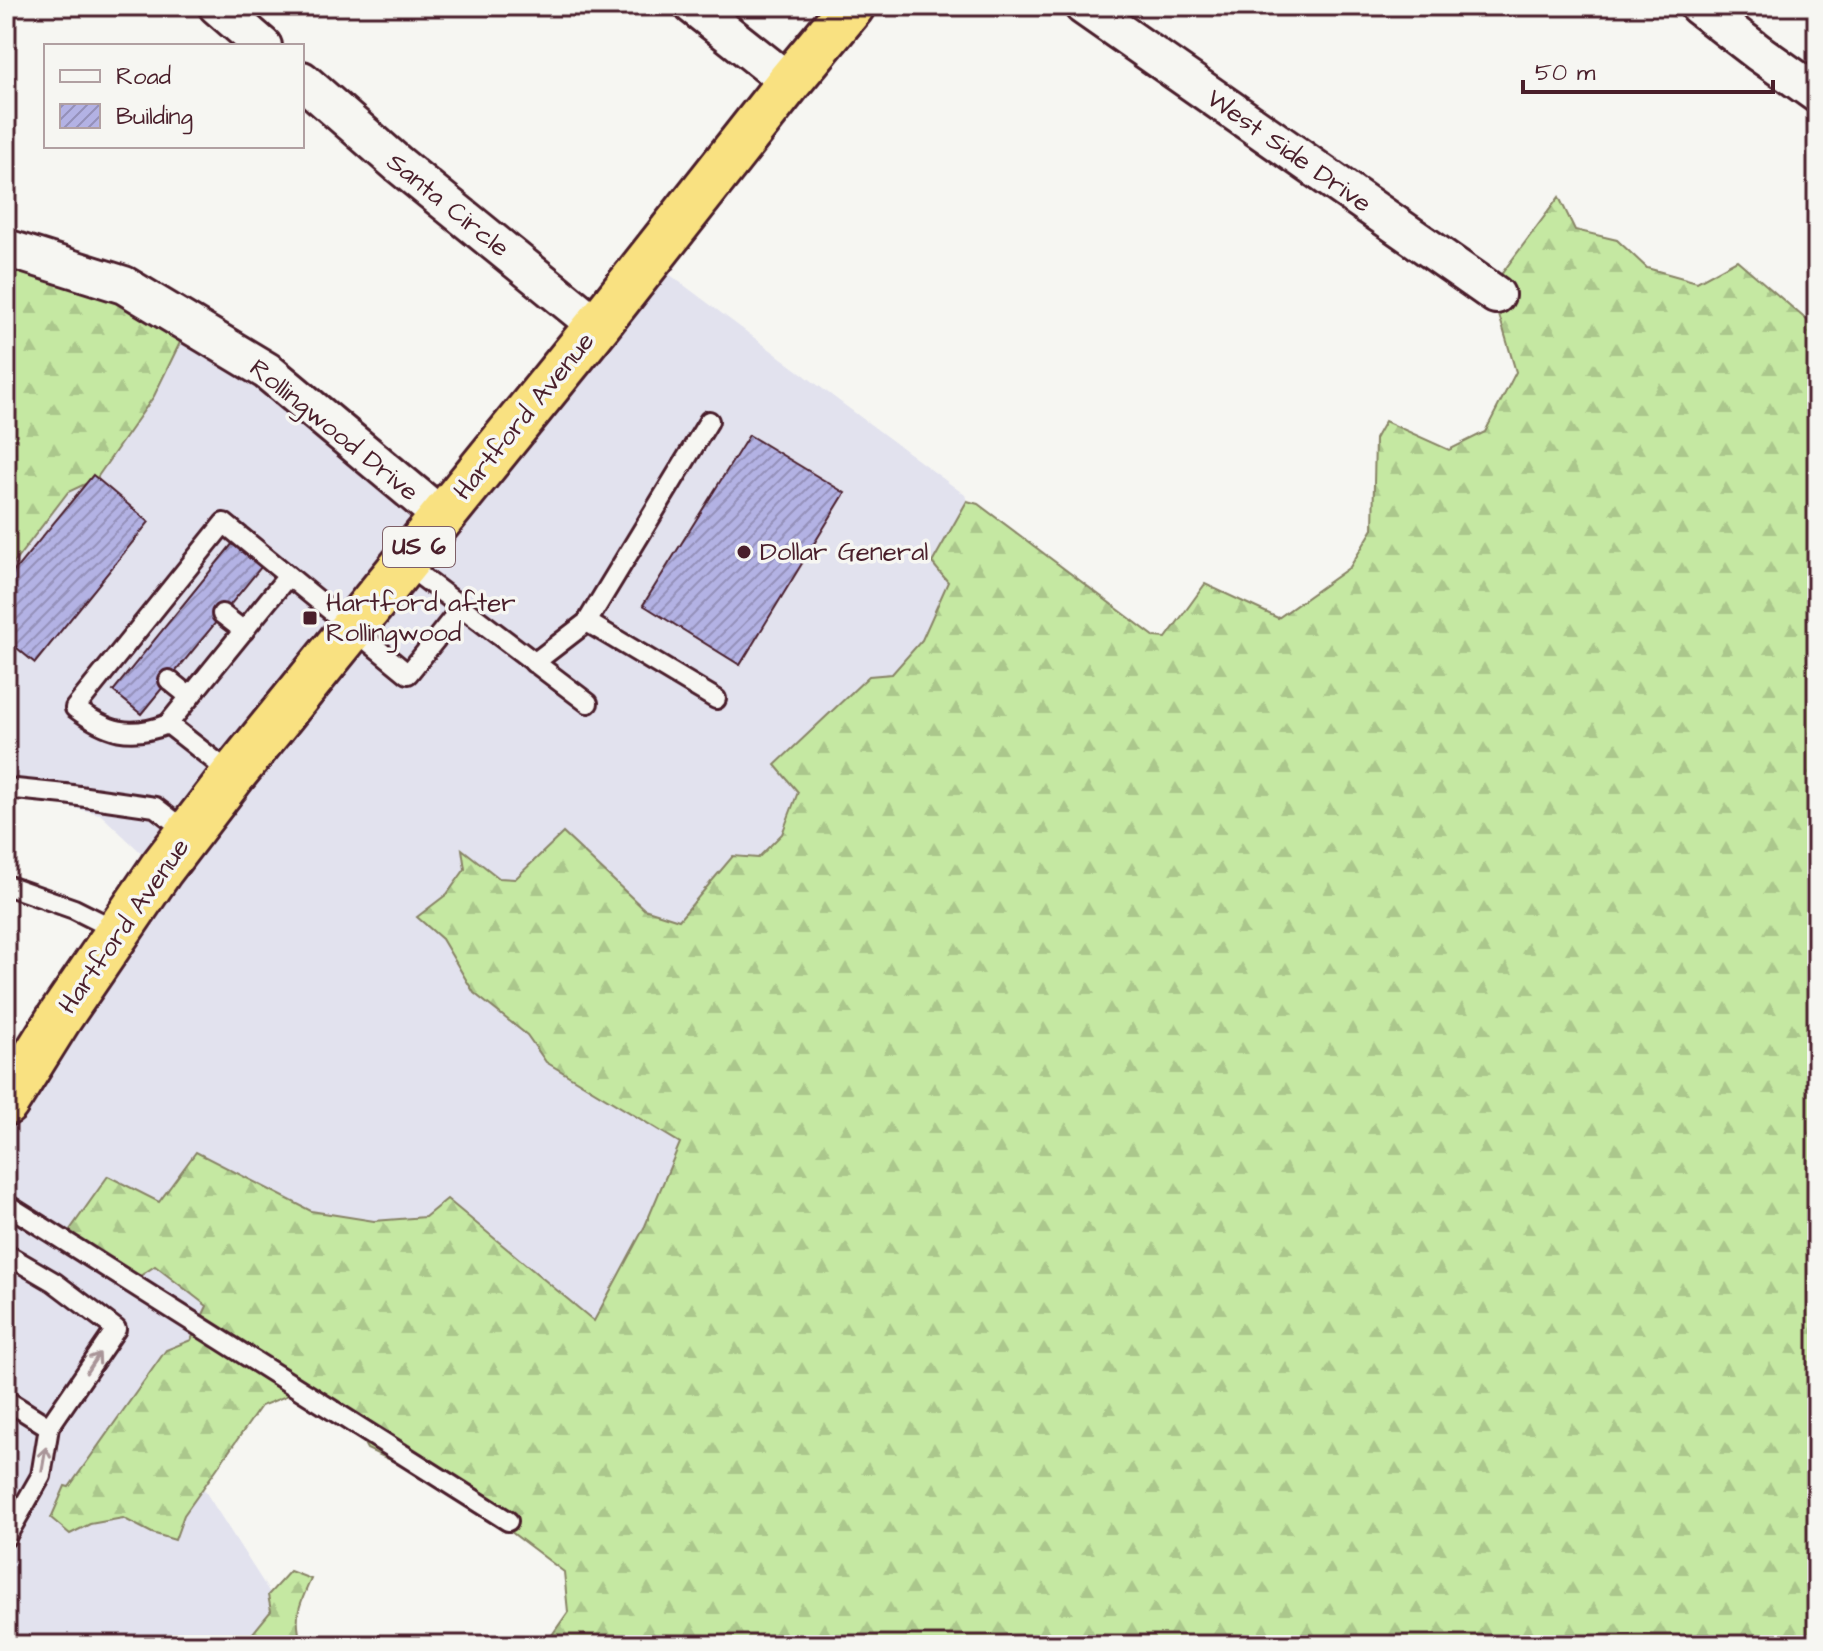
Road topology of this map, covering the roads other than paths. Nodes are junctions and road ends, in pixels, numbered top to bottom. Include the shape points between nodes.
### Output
1 (217, 6) edge
2 (693, 6) edge
3 (852, 6) edge
4 (1083, 6) edge
5 (1698, 6) edge
6 (261, 44) edge
7 (304, 82) edge
8 (789, 82) junction
9 (1817, 94) edge
10 (6, 248) edge
11 (1496, 295) dead end
12 (597, 326) junction
13 (709, 421) dead end
14 (442, 517) junction
15 (405, 564) junction
16 (288, 576) junction
17 (461, 608) junction
18 (222, 614) dead end
19 (587, 622) junction
20 (353, 628) junction
21 (244, 631) junction
22 (534, 663) junction
23 (169, 680) dead end
24 (190, 697) junction
25 (716, 699) dead end
26 (588, 703) dead end
27 (168, 724) junction
28 (233, 775) junction
29 (6, 788) edge
30 (189, 833) junction
31 (6, 885) edge
32 (118, 931) junction
33 (16, 1080) edge
34 (6, 1204) edge
35 (6, 1254) edge
36 (6, 1400) edge
37 (49, 1427) junction
38 (508, 1521) dead end
39 (6, 1537) edge

1 - 6 street
2 - 8 street
3 - 8 highway, Hartford Avenue / US 6
4 - 11 street, West Side Drive
5 - 9 street
7 - 12 street, Santa Circle
8 - 12 highway, Hartford Avenue / US 6
10 - 14 street, Rollingwood Drive via 124,285 267,371
12 - 14 highway, Hartford Avenue / US 6
13 - 19 lane
14 - 15 highway, Hartford Avenue / US 6
15 - 17 lane
15 - 20 highway, Hartford Avenue / US 6
16 - 20 lane
16 - 21 lane
16 - 27 lane via 224,523 186,586 133,652 75,708 116,731 154,730
17 - 20 lane via 408,674
17 - 22 lane
18 - 21 lane
19 - 22 lane
19 - 25 lane
20 - 28 highway, Hartford Avenue / US 6
21 - 24 lane
22 - 26 lane
23 - 24 lane
24 - 27 lane
27 - 28 lane
28 - 30 highway, Hartford Avenue / US 6
29 - 30 lane via 155,807
30 - 32 highway, Hartford Avenue / US 6
31 - 32 lane
32 - 33 highway, Hartford Avenue / US 6
34 - 38 lane
37 -> 35 lane via 116,1329
36 - 37 lane
39 -> 37 lane via 41,1476

